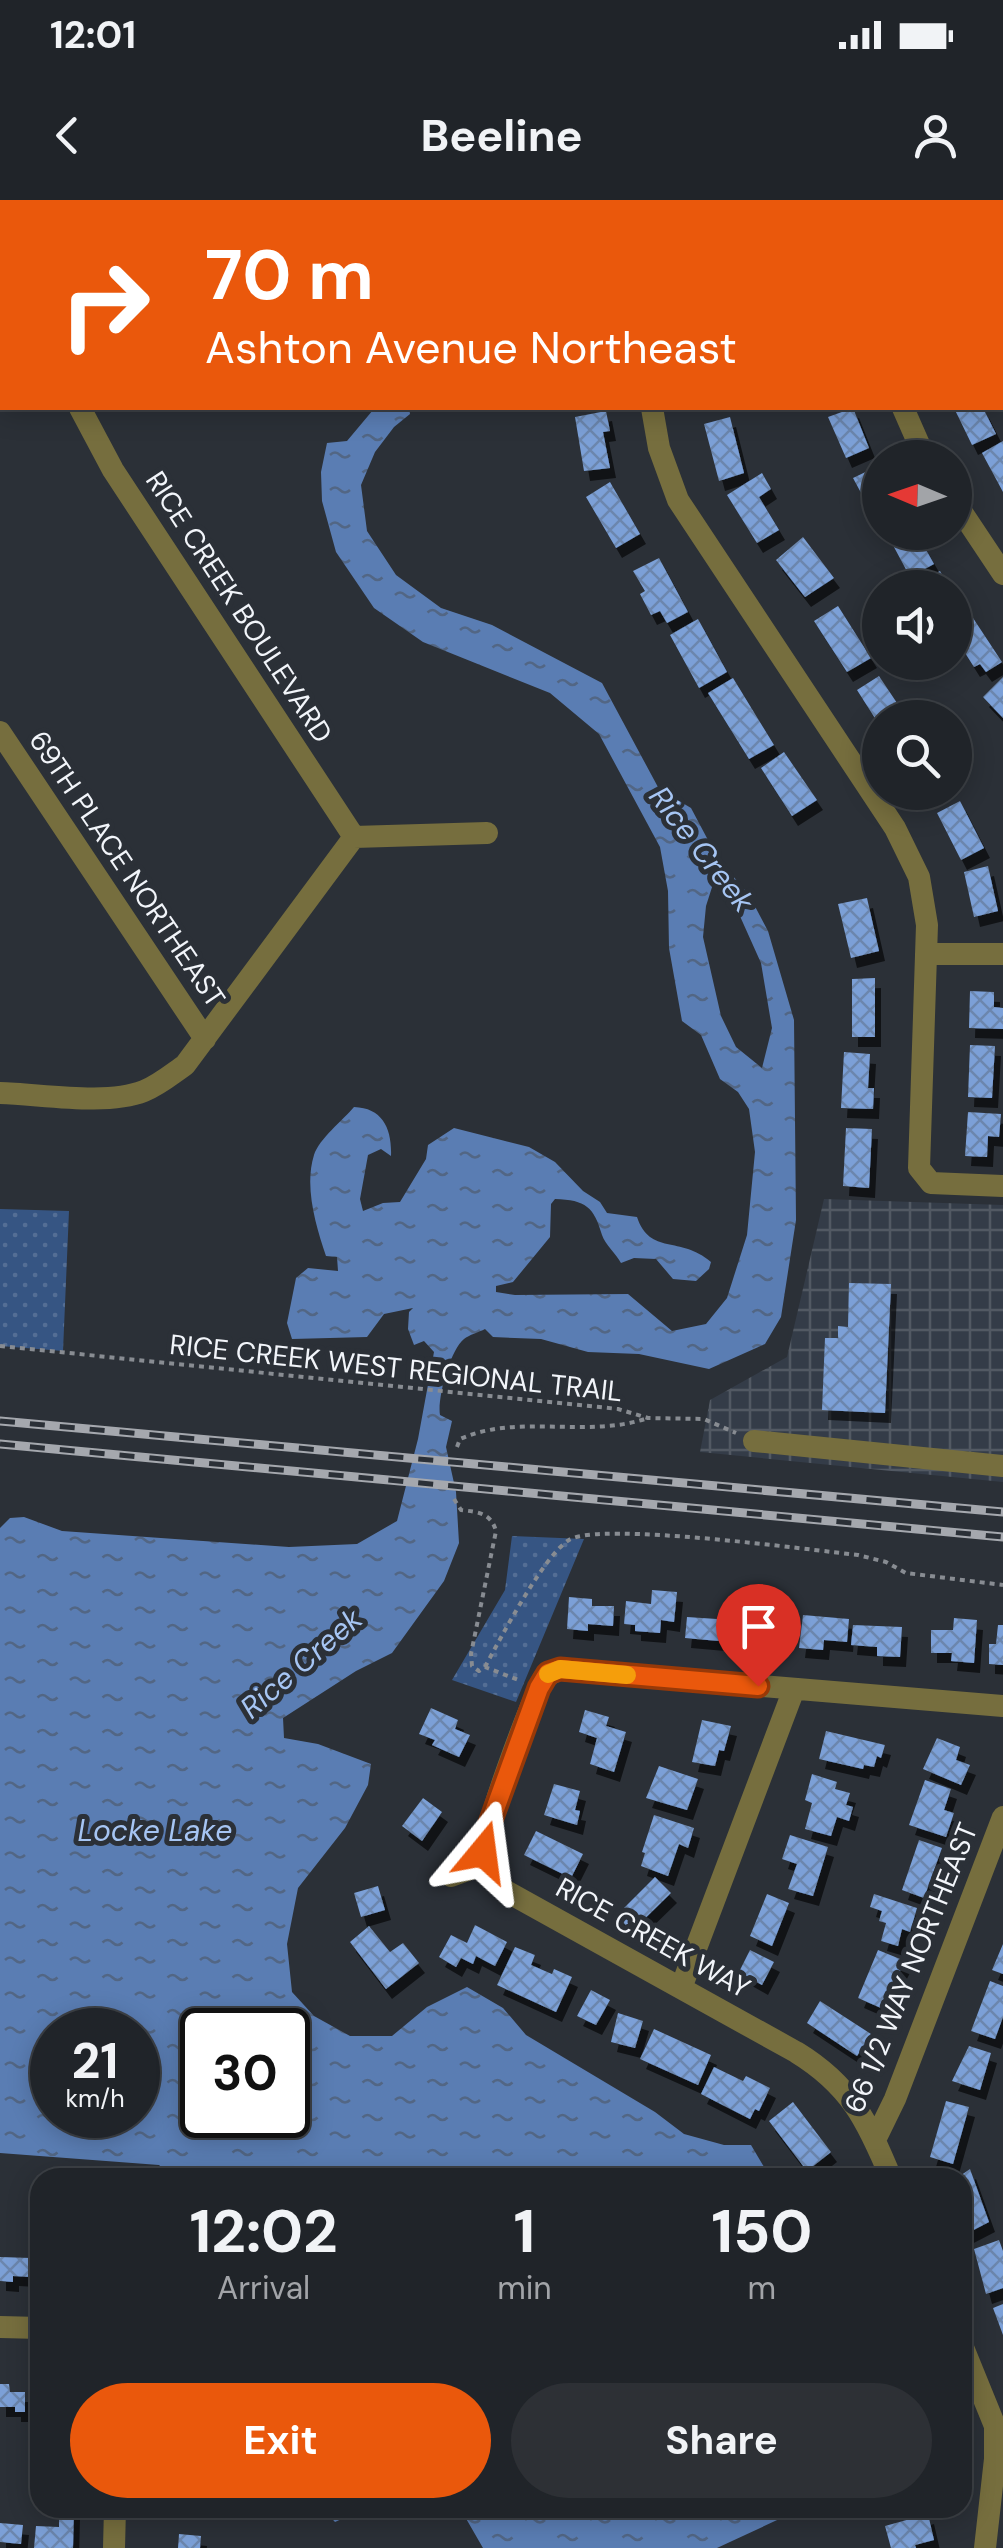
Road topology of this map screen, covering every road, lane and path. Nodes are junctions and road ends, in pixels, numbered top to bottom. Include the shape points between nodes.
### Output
1 (81, 410) edge
2 (652, 410) edge
3 (903, 410) edge
4 (917, 440) edge
5 (972, 528) edge
6 (1003, 574) edge
7 (0, 732) edge
8 (488, 833) dead end
9 (354, 837) junction
10 (926, 954) junction
11 (1003, 954) edge
12 (205, 1040) junction
13 (0, 1092) edge
14 (1003, 1186) edge
15 (0, 1346) edge
16 (648, 1418) junction
17 (754, 1441) joint
18 (457, 1446) dead end
19 (1003, 1466) edge
20 (454, 1499) dead end
21 (1003, 1585) edge
22 (485, 1667) junction
23 (539, 1688) junction
24 (794, 1690) junction
25 (1003, 1706) edge
26 (1003, 1818) edge
27 (484, 1864) junction
28 (451, 1876) dead end
29 (681, 1988) junction
30 (876, 2140) junction
31 (888, 2168) edge
32 (0, 2327) edge
33 (30, 2328) edge
34 (972, 2370) edge
35 (998, 2491) edge
36 (115, 2518) edge
37 (114, 2548) edge
38 (984, 2548) edge

1 - 9 street, RICE CREEK BOULEVARD via 113,470
2 - 10 street via 678,500 909,854 924,902
3 - 4 street
5 - 6 street
7 - 12 street, 69TH PLACE NORTHEAST
8 - 9 street
9 - 12 street
10 - 11 street
10 - 14 street via 918,1159 924,1177 940,1184
12 - 13 street via 185,1065 141,1092
15 - 16 path, RICE CREEK WEST REGIONAL TRAIL via 472,1392
16 - 17 path via 704,1420
16 - 18 path, RICE CREEK WEST REGIONAL TRAIL via 614,1428 494,1430 460,1439
17 - 19 street
20 - 22 path via 461,1510 492,1520 496,1531 471,1654 472,1666
21 - 22 path via 906,1573 858,1555 586,1533 551,1559
22 - 23 path
23 - 24 street via 548,1673 560,1669
23 - 27 street via 486,1834
24 - 25 street
24 - 29 street
26 - 30 street, 66 1/2 WAY NORTHEAST
27 - 28 street
27 - 29 street, RICE CREEK WAY via 506,1891
29 - 30 street, RICE CREEK WAY via 818,2066 855,2102
30 - 31 street, RICE CREEK WAY
32 - 33 street
34 - 35 street via 995,2426
35 - 38 street
36 - 37 street

